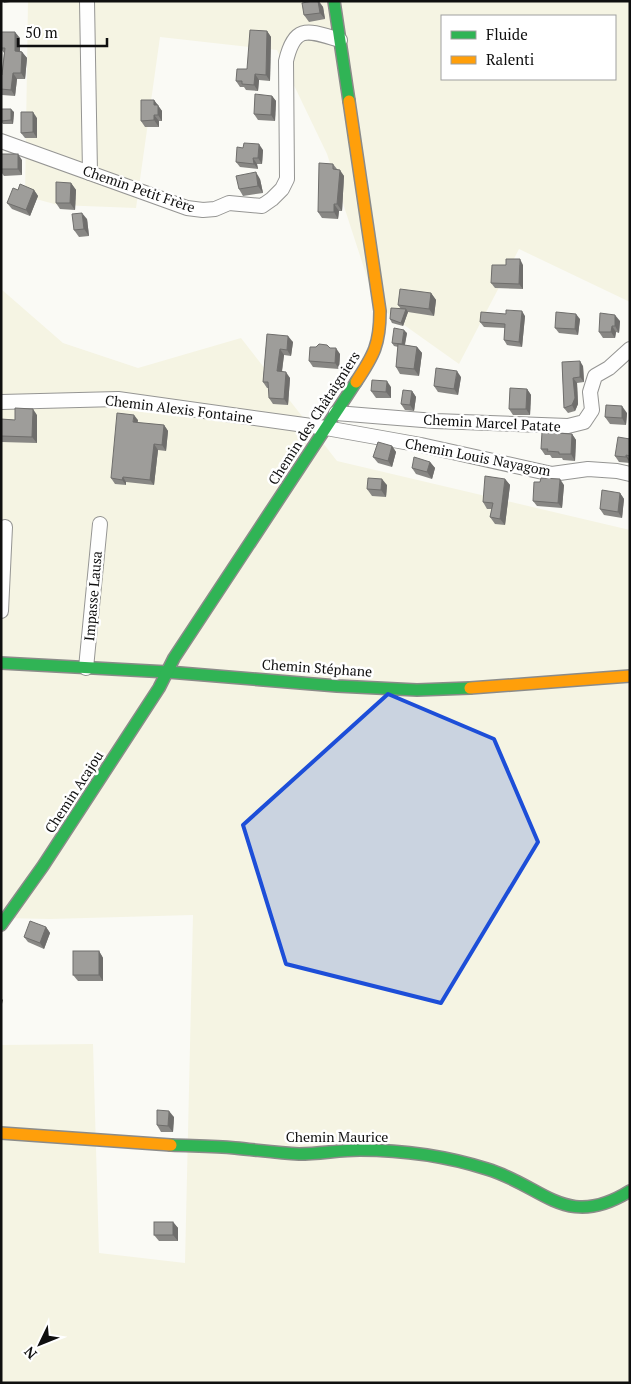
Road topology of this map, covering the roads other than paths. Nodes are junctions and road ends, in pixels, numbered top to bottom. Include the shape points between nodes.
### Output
1 (87, 1) edge
2 (334, 1) edge
3 (340, 40) junction
4 (1, 141) edge
5 (90, 173) junction
6 (630, 349) edge
7 (1, 402) edge
8 (336, 413) junction
9 (326, 428) junction
10 (630, 474) edge
11 (100, 524) dead end
12 (5, 527) dead end
13 (1, 611) edge
14 (1, 663) edge
15 (86, 668) junction
16 (168, 672) junction
17 (630, 676) edge
18 (1, 925) edge
19 (1, 1133) edge
20 (630, 1191) edge

1 - 5 street
2 - 3 street, Chemin des Châtaigniers
3 - 5 street, Chemin Petit Frère via 309,31 296,36 289,47 286,61 287,180 282,189 262,206 229,203 203,210 187,208
3 - 8 street, Chemin des Châtaigniers via 380,311 380,333 370,358
4 - 5 street, Chemin Petit Frère
6 - 8 street, Chemin Marcel Patate via 595,376 590,392 592,410 584,422 568,426
7 - 9 street, Chemin Alexis Fontaine via 118,399
8 - 9 street, Chemin des Châtaigniers
9 - 10 street, Chemin Louis Nayagom via 552,474 588,469
9 - 16 street, Chemin des Châtaigniers via 174,658
11 - 15 street, Impasse Lausa
12 - 13 street
14 - 15 street, Chemin Stéphane
15 - 16 street, Chemin Stéphane
16 - 17 street, Chemin Stéphane via 417,690
16 - 18 street, Chemin Acajou via 43,866
19 - 20 street, Chemin Maurice via 308,1154 360,1150 407,1153 499,1173 550,1200 581,1208 602,1206

